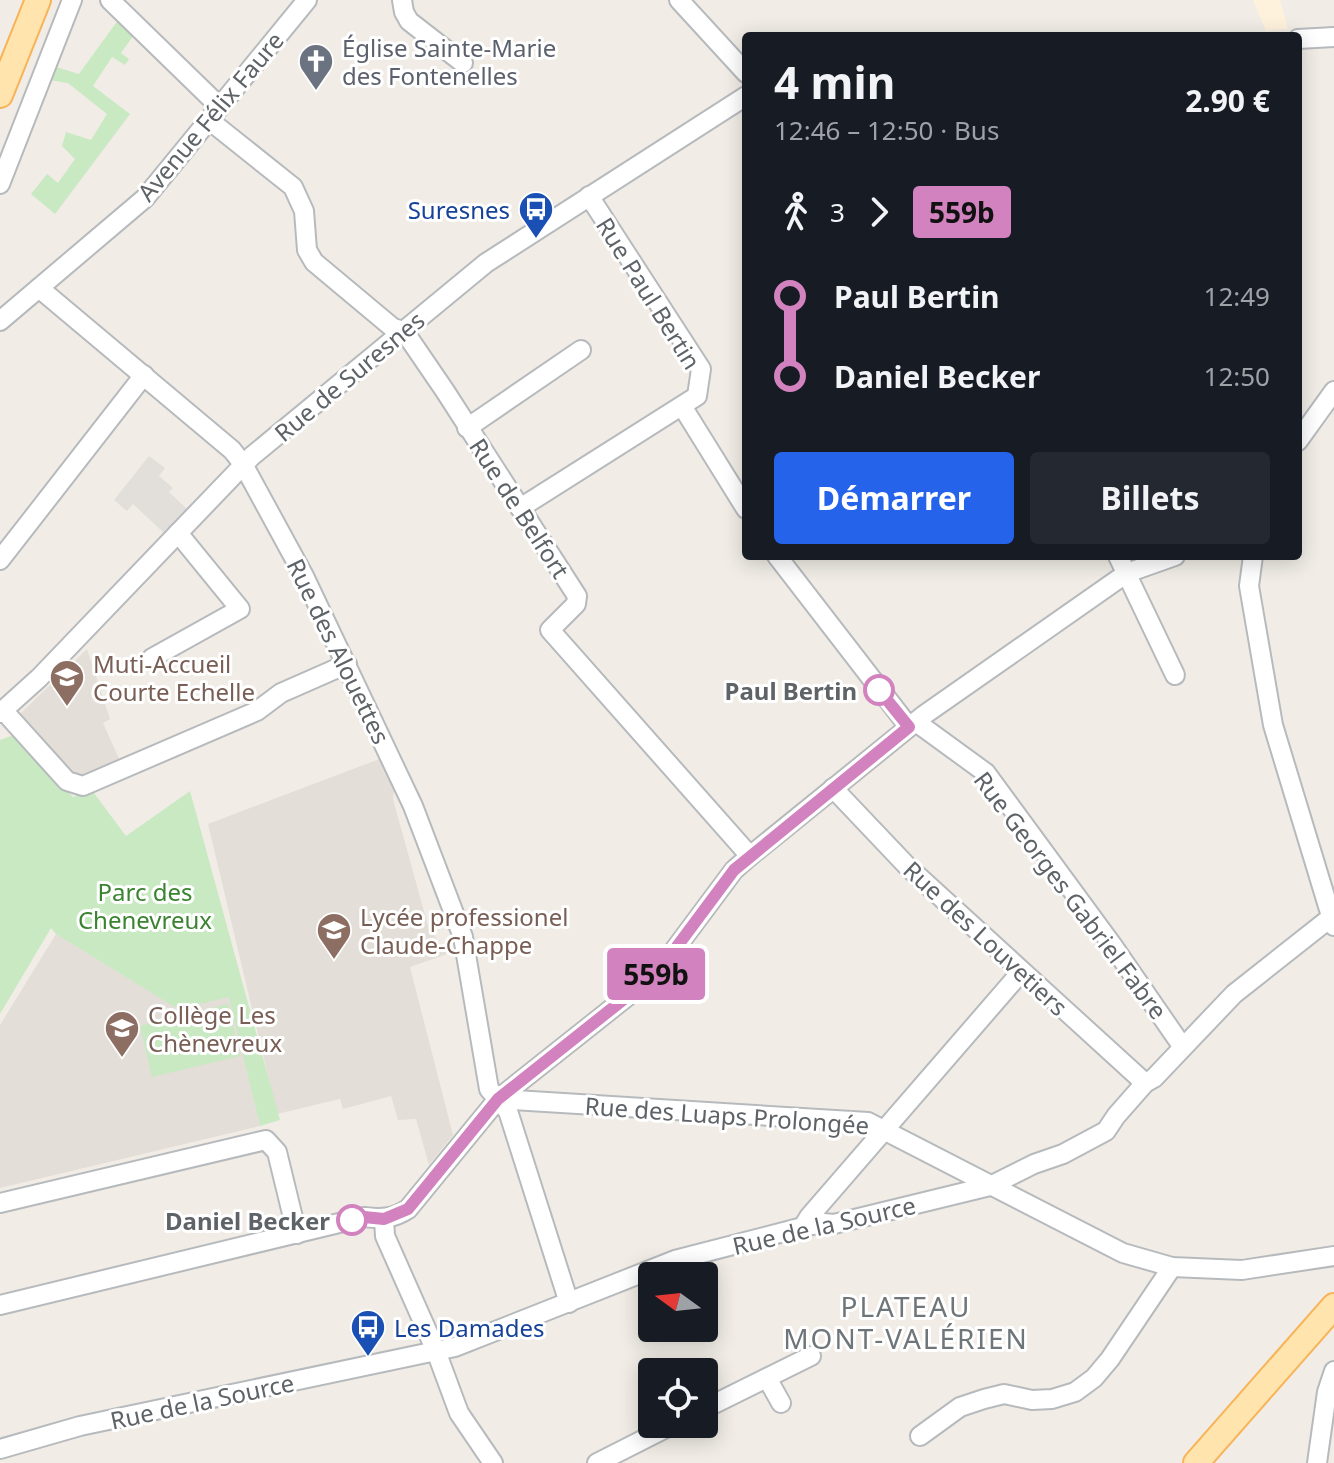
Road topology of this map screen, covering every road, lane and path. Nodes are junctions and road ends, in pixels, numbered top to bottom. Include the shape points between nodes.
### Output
1 (38, 0) edge
2 (72, 0) edge
3 (110, 0) edge
4 (307, 0) edge
5 (402, 0) edge
6 (684, 1) edge
7 (1334, 37) edge
8 (1302, 39) edge
9 (463, 63) dead end
10 (742, 68) edge
11 (1, 93) edge
12 (742, 99) edge
13 (215, 114) junction
14 (0, 118) edge
15 (0, 184) edge
16 (589, 196) junction
17 (39, 288) junction
18 (0, 321) edge
19 (404, 331) junction
20 (581, 350) dead end
21 (144, 375) junction
22 (1334, 391) edge
23 (682, 406) junction
24 (1334, 407) edge
25 (467, 428) junction
26 (1302, 435) edge
27 (1302, 449) edge
28 (243, 464) junction
29 (742, 503) edge
30 (520, 508) junction
31 (178, 533) junction
32 (0, 560) edge
33 (780, 560) edge
34 (1120, 560) edge
35 (1164, 560) edge
36 (1252, 560) edge
37 (1127, 573) junction
38 (152, 658) dead end
39 (347, 664) junction
40 (1175, 675) dead end
41 (4, 705) edge
42 (912, 724) junction
43 (833, 788) junction
44 (750, 856) junction
45 (1333, 919) edge
46 (1022, 971) junction
47 (1182, 1046) junction
48 (1145, 1083) junction
49 (498, 1099) junction
50 (885, 1129) junction
51 (990, 1186) junction
52 (0, 1203) edge
53 (384, 1219) junction
54 (803, 1227) junction
55 (297, 1234) junction
56 (1334, 1256) edge
57 (1172, 1267) junction
58 (569, 1303) junction
59 (0, 1305) edge
60 (1334, 1306) edge
61 (436, 1351) junction
62 (811, 1356) dead end
63 (1334, 1371) edge
64 (767, 1378) junction
65 (718, 1402) edge
66 (781, 1403) dead end
67 (920, 1436) dead end
68 (646, 1438) edge
69 (0, 1449) edge
70 (1317, 1462) edge
71 (493, 1463) edge
72 (597, 1463) edge
73 (1196, 1463) edge
74 (1325, 1463) edge

1 - 11 main road
2 - 15 street
3 - 13 street
4 - 13 street, Avenue Félix Faure
5 - 9 street via 409,21
6 - 10 street
7 - 8 street
11 - 14 main road
12 - 16 street, Rue de Suresnes
13 - 17 street, Avenue Félix Faure via 145,198
13 - 19 street via 293,187 304,211 307,250 323,271 393,328
16 - 19 street, Rue de Suresnes via 486,263
16 - 23 street, Rue Paul Bertin via 701,369 697,396
17 - 18 street, Avenue Félix Faure
17 - 21 street, Rue des Alouettes
19 - 25 street, Rue de Belfort
19 - 28 street, Rue de Suresnes
20 - 25 street
21 - 28 street, Rue des Alouettes
21 - 32 street
22 - 26 street
23 - 29 street, Rue Paul Bertin
23 - 30 street
24 - 27 street
25 - 30 street, Rue de Belfort
28 - 31 street, Rue de Suresnes
28 - 39 street, Rue des Alouettes
30 - 44 street, Rue de Belfort via 577,596 576,604 550,630
31 - 38 street via 240,609
31 - 41 street, Rue de Suresnes via 49,668
33 - 42 street
34 - 37 street
35 - 37 street
36 - 45 street via 1249,586 1273,725
37 - 40 street
37 - 42 street
39 - 41 street via 281,693 257,711 83,786 67,781
39 - 49 street, Rue des Alouettes via 413,806 463,937 489,1089
42 - 43 street
42 - 47 street, Rue Georges Gabriel Fabre via 986,773
43 - 44 street
43 - 46 street, Rue des Louvetiers via 908,867
44 - 49 street via 658,972
45 - 47 street, Rue de la Source via 1234,994
46 - 48 street, Rue des Louvetiers
46 - 50 street
47 - 48 street, Rue de la Source
48 - 51 street, Rue de la Source via 1106,1131
49 - 50 street, Rue des Luaps Prolongée via 868,1122
49 - 53 street via 408,1209
49 - 58 street, Rue des Alouettes via 508,1111
50 - 51 street, Rue des Luaps Prolongée
50 - 54 street
51 - 54 street, Rue de la Source
51 - 57 street, Rue des Luaps Prolongée via 1123,1253
52 - 55 street via 266,1140 277,1152
53 - 55 street via 364,1217
53 - 61 street via 385,1236
54 - 58 street, Rue de la Source via 675,1260
55 - 59 street
56 - 57 street, Rue des Luaps Prolongée via 1242,1270
57 - 67 street via 1110,1359 1075,1392 1052,1399 1004,1394 984,1399 960,1407
58 - 61 street, Rue de la Source
60 - 73 main road
61 - 69 street, Rue de la Source via 80,1426
61 - 71 street via 459,1413
62 - 64 street
63 - 70 street
64 - 65 street
64 - 66 street
68 - 72 street
70 - 74 street

